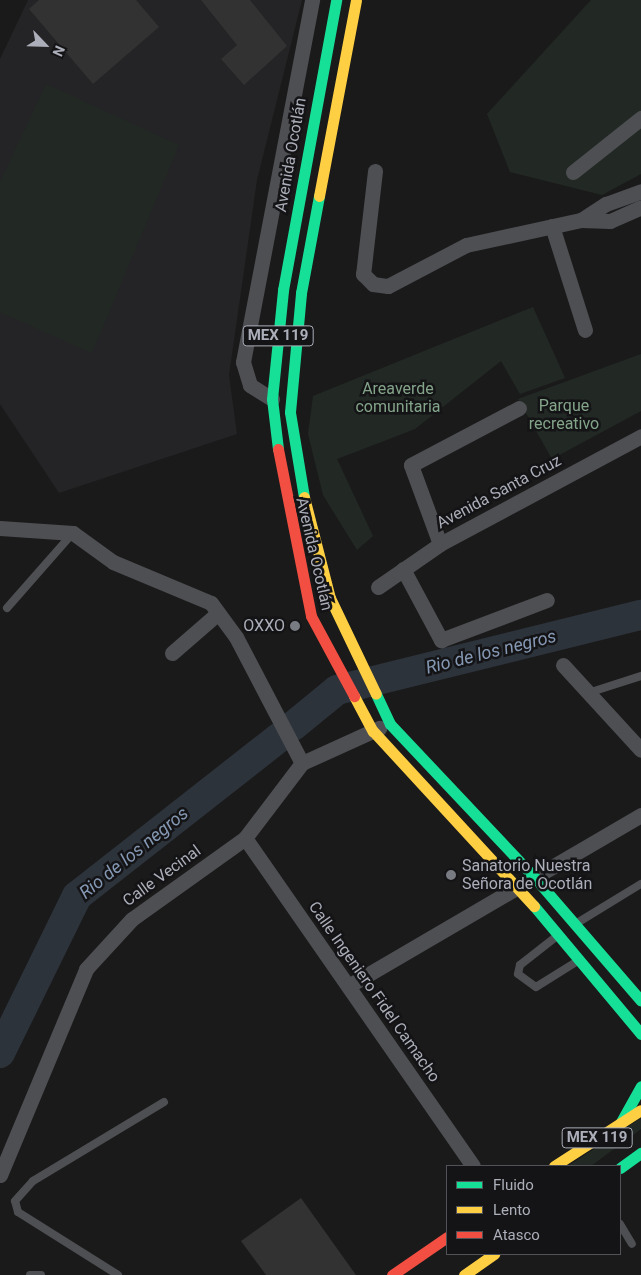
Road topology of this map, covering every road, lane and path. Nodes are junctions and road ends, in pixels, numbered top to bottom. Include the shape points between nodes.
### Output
1 (312, 0) edge
2 (336, 0) edge
3 (356, 0) edge
4 (641, 118) edge
5 (375, 172) dead end
6 (573, 172) dead end
7 (641, 191) edge
8 (614, 201) junction
9 (641, 207) edge
10 (620, 217) junction
11 (581, 220) junction
12 (552, 226) junction
13 (586, 330) dead end
14 (272, 400) junction
15 (519, 408) dead end
16 (641, 436) edge
17 (0, 528) edge
18 (73, 533) junction
19 (440, 544) junction
20 (403, 569) junction
21 (378, 587) dead end
22 (547, 600) dead end
23 (6, 608) dead end
24 (218, 613) junction
25 (172, 654) dead end
26 (563, 665) dead end
27 (641, 676) edge
28 (588, 693) junction
29 (390, 724) junction
30 (373, 731) junction
31 (641, 750) edge
32 (302, 763) junction
33 (641, 815) edge
34 (245, 838) junction
35 (535, 878) junction
36 (641, 884) edge
37 (518, 887) junction
38 (575, 925) junction
39 (558, 935) junction
40 (579, 960) junction
41 (350, 985) junction
42 (641, 1001) edge
43 (641, 1034) edge
44 (641, 1086) edge
45 (164, 1102) dead end
46 (641, 1110) edge
47 (621, 1122) junction
48 (641, 1153) edge
49 (473, 1165) edge
50 (556, 1165) edge
51 (621, 1167) edge
52 (0, 1175) edge
53 (621, 1226) edge
54 (446, 1238) edge
55 (632, 1244) dead end
56 (493, 1255) edge
57 (478, 1265) edge
58 (30, 1275) edge
59 (41, 1275) edge
60 (118, 1275) edge
61 (392, 1275) edge
62 (464, 1275) edge

1 - 14 street via 243,362 250,385
2 - 14 main road, Avenida Ocotlán / MEX 119 via 283,290
3 - 29 main road, Avenida Ocotlán / MEX 119 via 301,293 290,412 298,475 330,598
4 - 6 street
5 - 12 street via 363,274 373,284 388,286 466,245
7 - 8 street
8 - 10 street
8 - 11 street
9 - 10 street
10 - 11 street via 610,221
11 - 12 street
12 - 13 street
14 - 30 main road, Avenida Ocotlán / MEX 119 via 283,490 311,616 354,702
15 - 19 street via 411,465
16 - 19 street, Avenida Santa Cruz
17 - 18 street
18 - 23 lane
18 - 24 street via 113,562 185,590 211,603
19 - 20 street, Avenida Santa Cruz
20 - 21 street, Avenida Santa Cruz
20 - 22 street via 441,640
24 - 25 street
24 - 32 street via 236,637
26 - 28 street
27 - 28 lane
28 - 31 street
29 - 30 street, Calle Vecinal
29 - 35 main road, Avenida Ocotlán / MEX 119
30 - 32 street, Calle Vecinal
30 - 37 main road, Avenida Ocotlán / MEX 119
32 - 34 street, Calle Vecinal
33 - 35 street
34 - 41 street, Calle Ingeniero Fidel Camacho
34 - 52 street, Calle Vecinal via 132,918 86,969
35 - 37 street
35 - 38 main road, Avenida Ocotlán / MEX 119
36 - 38 lane
37 - 39 main road, Avenida Ocotlán / MEX 119
37 - 41 street
38 - 42 main road, Avenida Ocotlán / MEX 119
39 - 40 main road, Avenida Ocotlán / MEX 119
39 - 40 lane via 520,965 518,974 525,983 536,987
40 - 43 main road, Avenida Ocotlán / MEX 119
41 - 49 street, Calle Ingeniero Fidel Camacho
44 - 47 main road
45 - 60 lane via 33,1181 15,1201 18,1212
46 - 47 main road, MEX 119
47 - 50 main road, MEX 119
48 - 51 main road, MEX 119
53 - 55 lane
54 - 61 main road
56 - 57 main road
57 - 62 main road
58 - 59 lane

